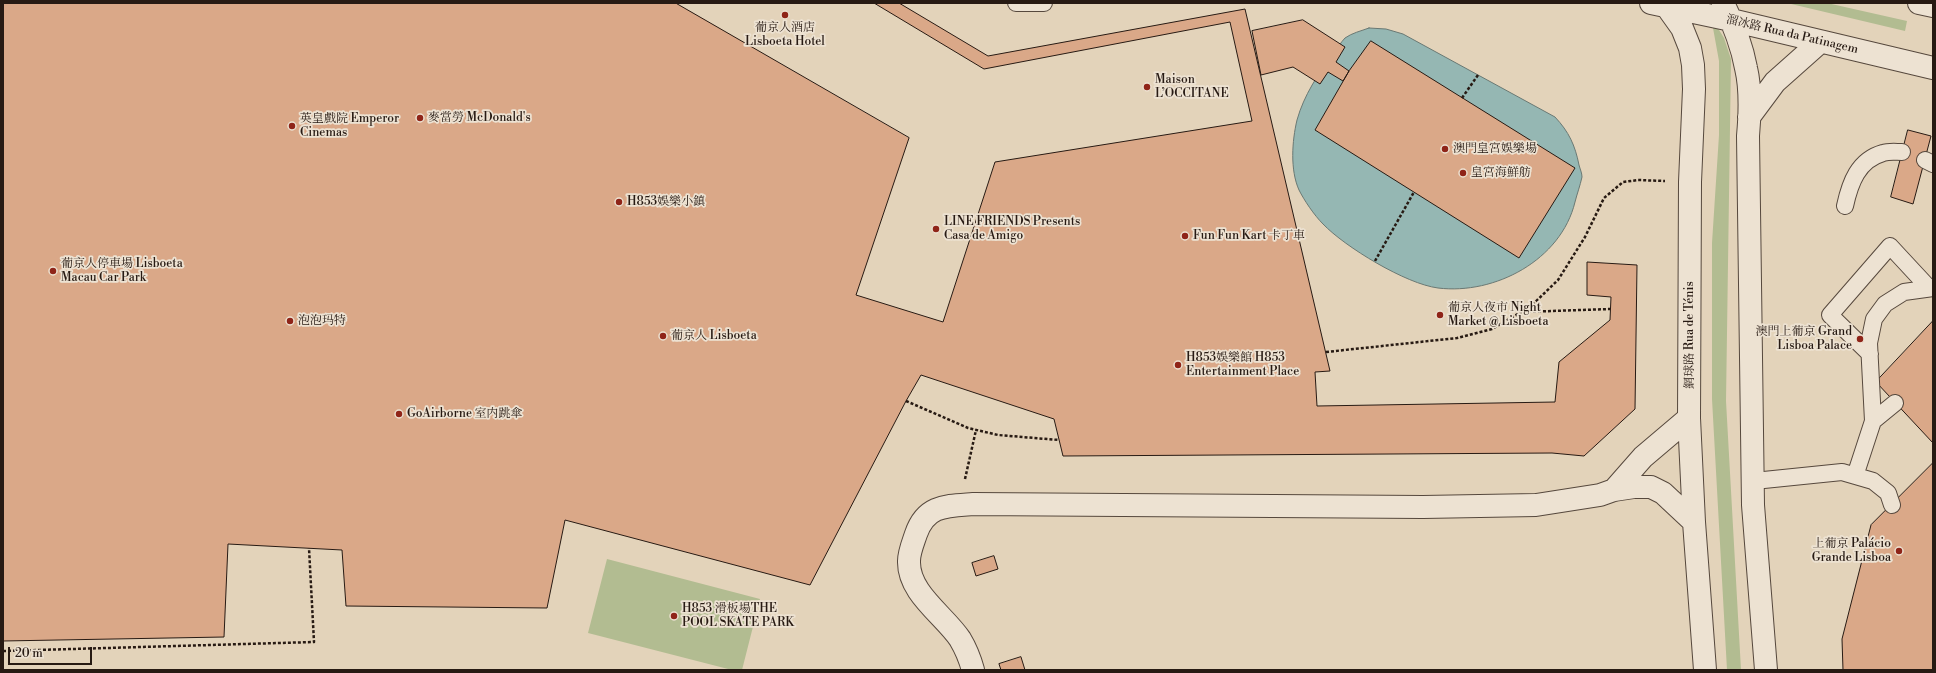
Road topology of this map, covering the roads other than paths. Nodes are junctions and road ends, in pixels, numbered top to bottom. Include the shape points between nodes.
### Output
1 (1016, 3) edge
2 (1044, 3) edge
3 (1920, 3) edge
4 (1659, 5) edge
5 (1933, 6) edge
6 (1727, 12) edge
7 (1820, 42) junction
8 (1933, 68) edge
9 (1750, 117) junction
10 (1902, 152) dead end
11 (1845, 206) dead end
12 (1931, 288) edge
13 (1870, 354) junction
14 (1894, 403) dead end
15 (1690, 418) junction
16 (1873, 421) junction
17 (1855, 476) junction
18 (1754, 481) junction
19 (1614, 490) junction
20 (1892, 505) dead end
21 (1694, 522) junction
22 (973, 670) edge
23 (1705, 670) edge
24 (1766, 670) edge

1 - 2 lane
3 - 5 street
4 - 6 street, 溜冰路 Rua da Patinagem
4 - 15 street, 網球路 Rua de Ténis via 1682,28 1693,65 1690,182
6 - 7 street, 溜冰路 Rua da Patinagem
6 - 9 street via 1746,68
7 - 8 street, 溜冰路 Rua da Patinagem
7 - 9 street via 1775,82
9 - 18 street via 1748,166
10 - 11 lane via 1884,152 1858,170 1850,185
12 - 13 lane via 1904,292 1885,304 1874,319 1869,343
12 - 13 lane via 1890,246 1830,315
13 - 16 lane
14 - 16 lane
15 - 19 street via 1643,457
15 - 21 street, 網球路 Rua de Ténis
16 - 17 lane
17 - 18 lane via 1842,472
17 - 20 lane via 1873,481 1888,493
18 - 24 street via 1753,505
19 - 21 street via 1634,487 1657,489
19 - 22 street via 1600,495 1536,505 940,506 930,512 920,524 911,548 909,562 912,577 922,594 959,639 969,656
21 - 23 street, 網球路 Rua de Ténis

